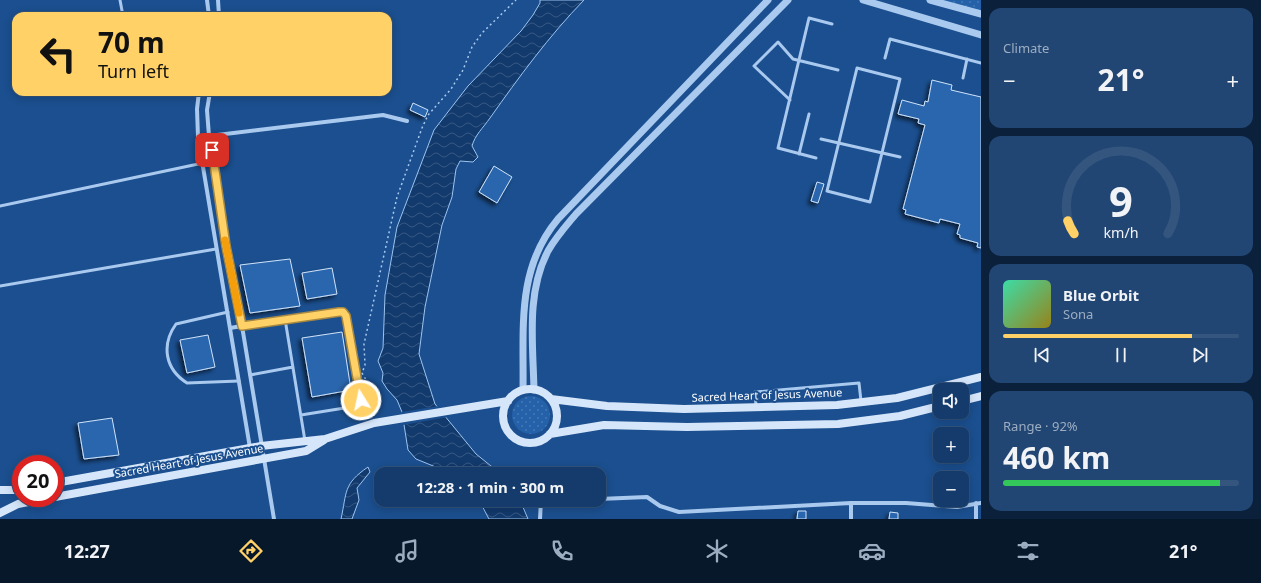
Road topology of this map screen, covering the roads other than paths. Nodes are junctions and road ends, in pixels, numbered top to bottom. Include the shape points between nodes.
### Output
1 (120, 0) edge
2 (207, 0) edge
3 (218, 0) edge
4 (768, 0) edge
5 (788, 0) edge
6 (863, 0) edge
7 (930, 0) edge
8 (122, 12) edge
9 (208, 12) edge
10 (219, 12) edge
11 (981, 14) edge
12 (832, 24) dead end
13 (981, 35) edge
14 (885, 58) dead end
15 (967, 59) junction
16 (800, 61) junction
17 (981, 63) edge
18 (838, 70) dead end
19 (963, 78) dead end
20 (199, 96) edge
21 (209, 96) edge
22 (790, 100) junction
23 (808, 114) dead end
24 (407, 121) dead end
25 (209, 136) junction
26 (821, 139) dead end
27 (839, 143) junction
28 (882, 153) junction
29 (799, 154) junction
30 (900, 157) dead end
31 (816, 158) dead end
32 (203, 163) junction
33 (0, 206) edge
34 (226, 246) junction
35 (216, 249) junction
36 (232, 282) junction
37 (223, 283) junction
38 (0, 286) edge
39 (228, 312) junction
40 (285, 319) junction
41 (242, 326) junction
42 (230, 328) junction
43 (293, 367) junction
44 (250, 375) junction
45 (981, 377) edge
46 (239, 381) junction
47 (967, 383) edge
48 (523, 390) junction
49 (534, 390) junction
50 (933, 392) edge
51 (981, 396) edge
52 (551, 399) junction
53 (969, 399) edge
54 (508, 401) junction
55 (861, 402) junction
56 (756, 407) junction
57 (933, 408) edge
58 (301, 415) junction
59 (550, 434) junction
60 (324, 439) junction
61 (305, 440) junction
62 (262, 446) junction
63 (250, 448) junction
64 (306, 451) junction
65 (263, 458) junction
66 (64, 481) edge
67 (0, 490) edge
68 (12, 490) edge
69 (64, 495) edge
70 (606, 499) edge
71 (851, 503) junction
72 (979, 503) edge
73 (12, 507) edge
74 (541, 507) edge
75 (679, 512) junction
76 (0, 513) edge
77 (274, 519) edge
78 (540, 519) edge
79 (678, 519) edge
80 (851, 519) edge
81 (976, 519) edge

1 - 8 lane
2 - 9 street
3 - 10 street
4 - 48 street via 558,219 543,239 532,263 525,291
5 - 49 street via 576,214 552,244 534,291
6 - 13 street
7 - 11 street
12 - 16 lane via 809,18
14 - 15 lane via 890,39
15 - 17 lane
15 - 19 lane
16 - 18 lane
16 - 22 lane
16 - 22 lane via 793,59 778,42 754,66
20 - 32 street via 198,137
21 - 25 street via 207,110
22 - 29 lane via 778,148
23 - 29 lane
24 - 25 street via 383,115
25 - 34 street
26 - 27 lane
27 - 28 lane
27 - 28 lane via 827,191 870,202
27 - 28 lane via 857,68 900,79
28 - 30 lane
29 - 31 lane
32 - 33 lane
32 - 35 street
34 - 35 street
34 - 36 street
35 - 37 street
35 - 38 lane
36 - 37 street
36 - 41 street
37 - 39 street
39 - 42 street
39 - 46 lane via 176,324 167,342 167,355 174,372 187,384
40 - 41 lane
40 - 43 lane
40 - 58 lane via 343,312 346,316 361,400 356,406
41 - 42 street
41 - 44 street
42 - 46 street
43 - 44 lane
43 - 58 lane
44 - 62 street
45 - 47 main road, Sacred Heart of Jesus Avenue
46 - 63 street
48 - 49 main road
48 - 54 main road
49 - 52 main road
50 - 55 main road, Sacred Heart of Jesus Avenue
51 - 53 main road
52 - 56 main road, Sacred Heart of Jesus Avenue via 607,406 684,409
52 - 59 main road via 556,407 557,417
54 - 59 main road via 504,418 508,430 514,437 530,443
54 - 60 main road, Sacred Heart of Jesus Avenue via 374,423
55 - 56 main road, Sacred Heart of Jesus Avenue
55 - 56 lane via 859,383 755,392
57 - 59 main road via 900,416 838,424 687,428 604,425
58 - 61 lane
60 - 61 main road, Sacred Heart of Jesus Avenue
60 - 64 main road, Sacred Heart of Jesus Avenue
61 - 62 main road, Sacred Heart of Jesus Avenue
61 - 64 lane
62 - 63 main road, Sacred Heart of Jesus Avenue
62 - 65 street
63 - 66 main road, Sacred Heart of Jesus Avenue
64 - 65 main road, Sacred Heart of Jesus Avenue
65 - 69 main road, Sacred Heart of Jesus Avenue
65 - 77 street
67 - 68 main road
70 - 75 street via 647,497 660,506
71 - 72 street via 906,503 957,507
71 - 75 street
71 - 80 street
72 - 81 street
73 - 76 main road
74 - 78 street
75 - 79 street

